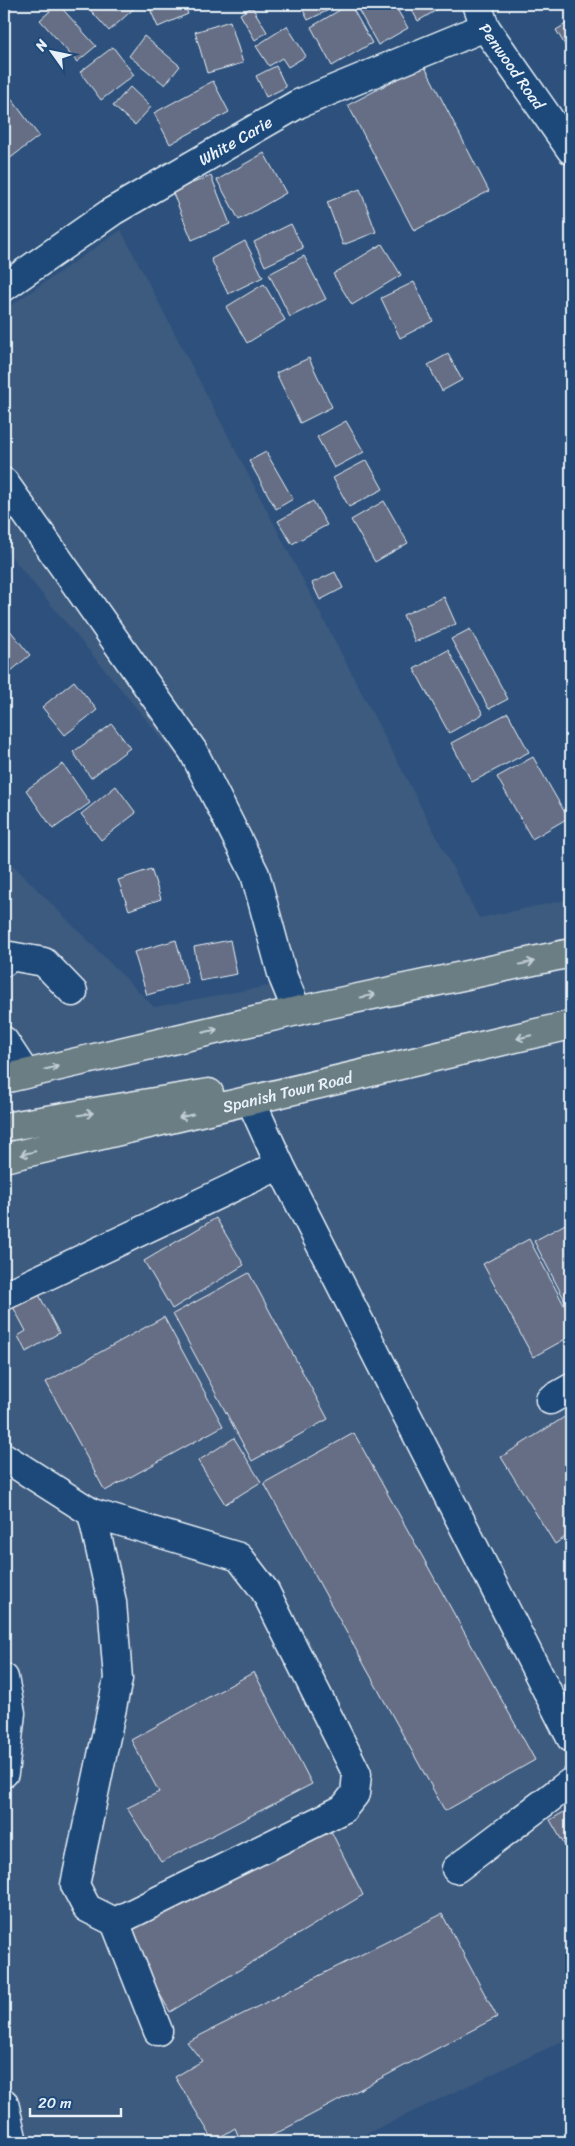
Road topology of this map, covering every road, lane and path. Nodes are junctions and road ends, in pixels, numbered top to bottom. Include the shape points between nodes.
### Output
1 (481, 16) edge
2 (571, 150) edge
3 (4, 287) edge
4 (4, 482) edge
5 (571, 953) edge
6 (4, 962) edge
7 (73, 992) dead end
8 (296, 1011) junction
9 (571, 1025) edge
10 (4, 1040) edge
11 (14, 1076) edge
12 (251, 1101) junction
13 (4, 1127) edge
14 (4, 1158) edge
15 (280, 1165) junction
16 (4, 1296) edge
17 (4, 1457) edge
18 (92, 1513) junction
19 (4, 1678) edge
20 (571, 1738) edge
21 (4, 1773) edge
22 (571, 1782) edge
23 (456, 1868) dead end
24 (115, 1922) junction
25 (158, 2031) dead end
26 (4, 2102) edge
27 (13, 2142) edge

1 - 2 street, Penwood Road
1 - 3 street, White Carie via 298,104 112,211
4 - 8 street via 193,751 255,874 283,977
8 -> 5 highway
6 - 7 street via 10,956 44,962
11 -> 8 highway
9 -> 12 highway, Spanish Town Road
10 - 11 street
13 -> 12 highway via 227,1090
12 -> 14 highway, Spanish Town Road
12 - 15 street
15 - 16 street
15 - 20 street
17 - 18 street
18 - 24 street via 112,1602 118,1679 75,1885 87,1908
18 - 24 street via 239,1557 265,1591 358,1774 355,1794 343,1809
19 - 21 street via 10,1712
22 - 23 street
24 - 25 street
26 - 27 street

